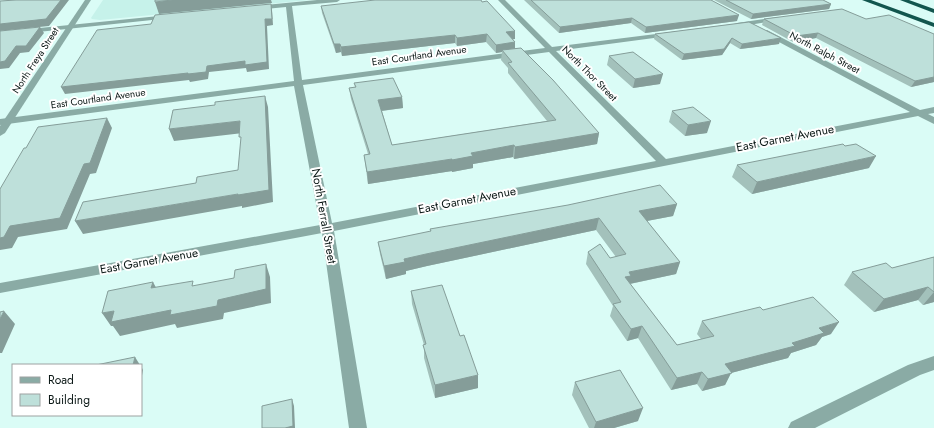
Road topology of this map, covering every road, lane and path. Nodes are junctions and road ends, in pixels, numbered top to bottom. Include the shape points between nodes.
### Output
1 (88, 0) edge
2 (337, 0) edge
3 (501, 0) edge
4 (865, 0) edge
5 (903, 0) edge
6 (289, 5) junction
7 (250, 9) edge
8 (934, 10) edge
9 (178, 16) edge
10 (737, 17) edge
11 (788, 18) edge
12 (750, 23) junction
13 (934, 24) edge
14 (727, 26) edge
15 (70, 27) junction
16 (681, 32) edge
17 (0, 34) edge
18 (550, 49) junction
19 (298, 82) junction
20 (934, 110) edge
21 (919, 113) junction
22 (934, 121) edge
23 (4, 122) edge
24 (0, 133) edge
25 (663, 162) junction
26 (328, 228) junction
27 (0, 288) edge
28 (934, 363) edge
29 (358, 428) edge
30 (797, 428) edge

1 - 15 street, North Freya Street
2 - 6 street
3 - 18 street, North Thor Street
4 - 13 highway
5 - 8 highway
6 - 7 street
6 - 19 street, North Ferrall Street
9 - 15 street
10 - 12 street, North Ralph Street
11 - 12 street
12 - 14 street
12 - 21 street, North Ralph Street
15 - 17 street
15 - 23 street, North Freya Street
16 - 18 street, East Courtland Avenue
18 - 19 street, East Courtland Avenue
18 - 25 street, North Thor Street
19 - 23 street, East Courtland Avenue
19 - 26 street, North Ferrall Street
20 - 21 street, East Garnet Avenue
21 - 22 street, North Ralph Street
21 - 25 street, East Garnet Avenue
23 - 24 street, North Freya Street
25 - 26 street, East Garnet Avenue
26 - 27 street, East Garnet Avenue
26 - 29 street, North Ferrall Street
28 - 30 street via 914,370

